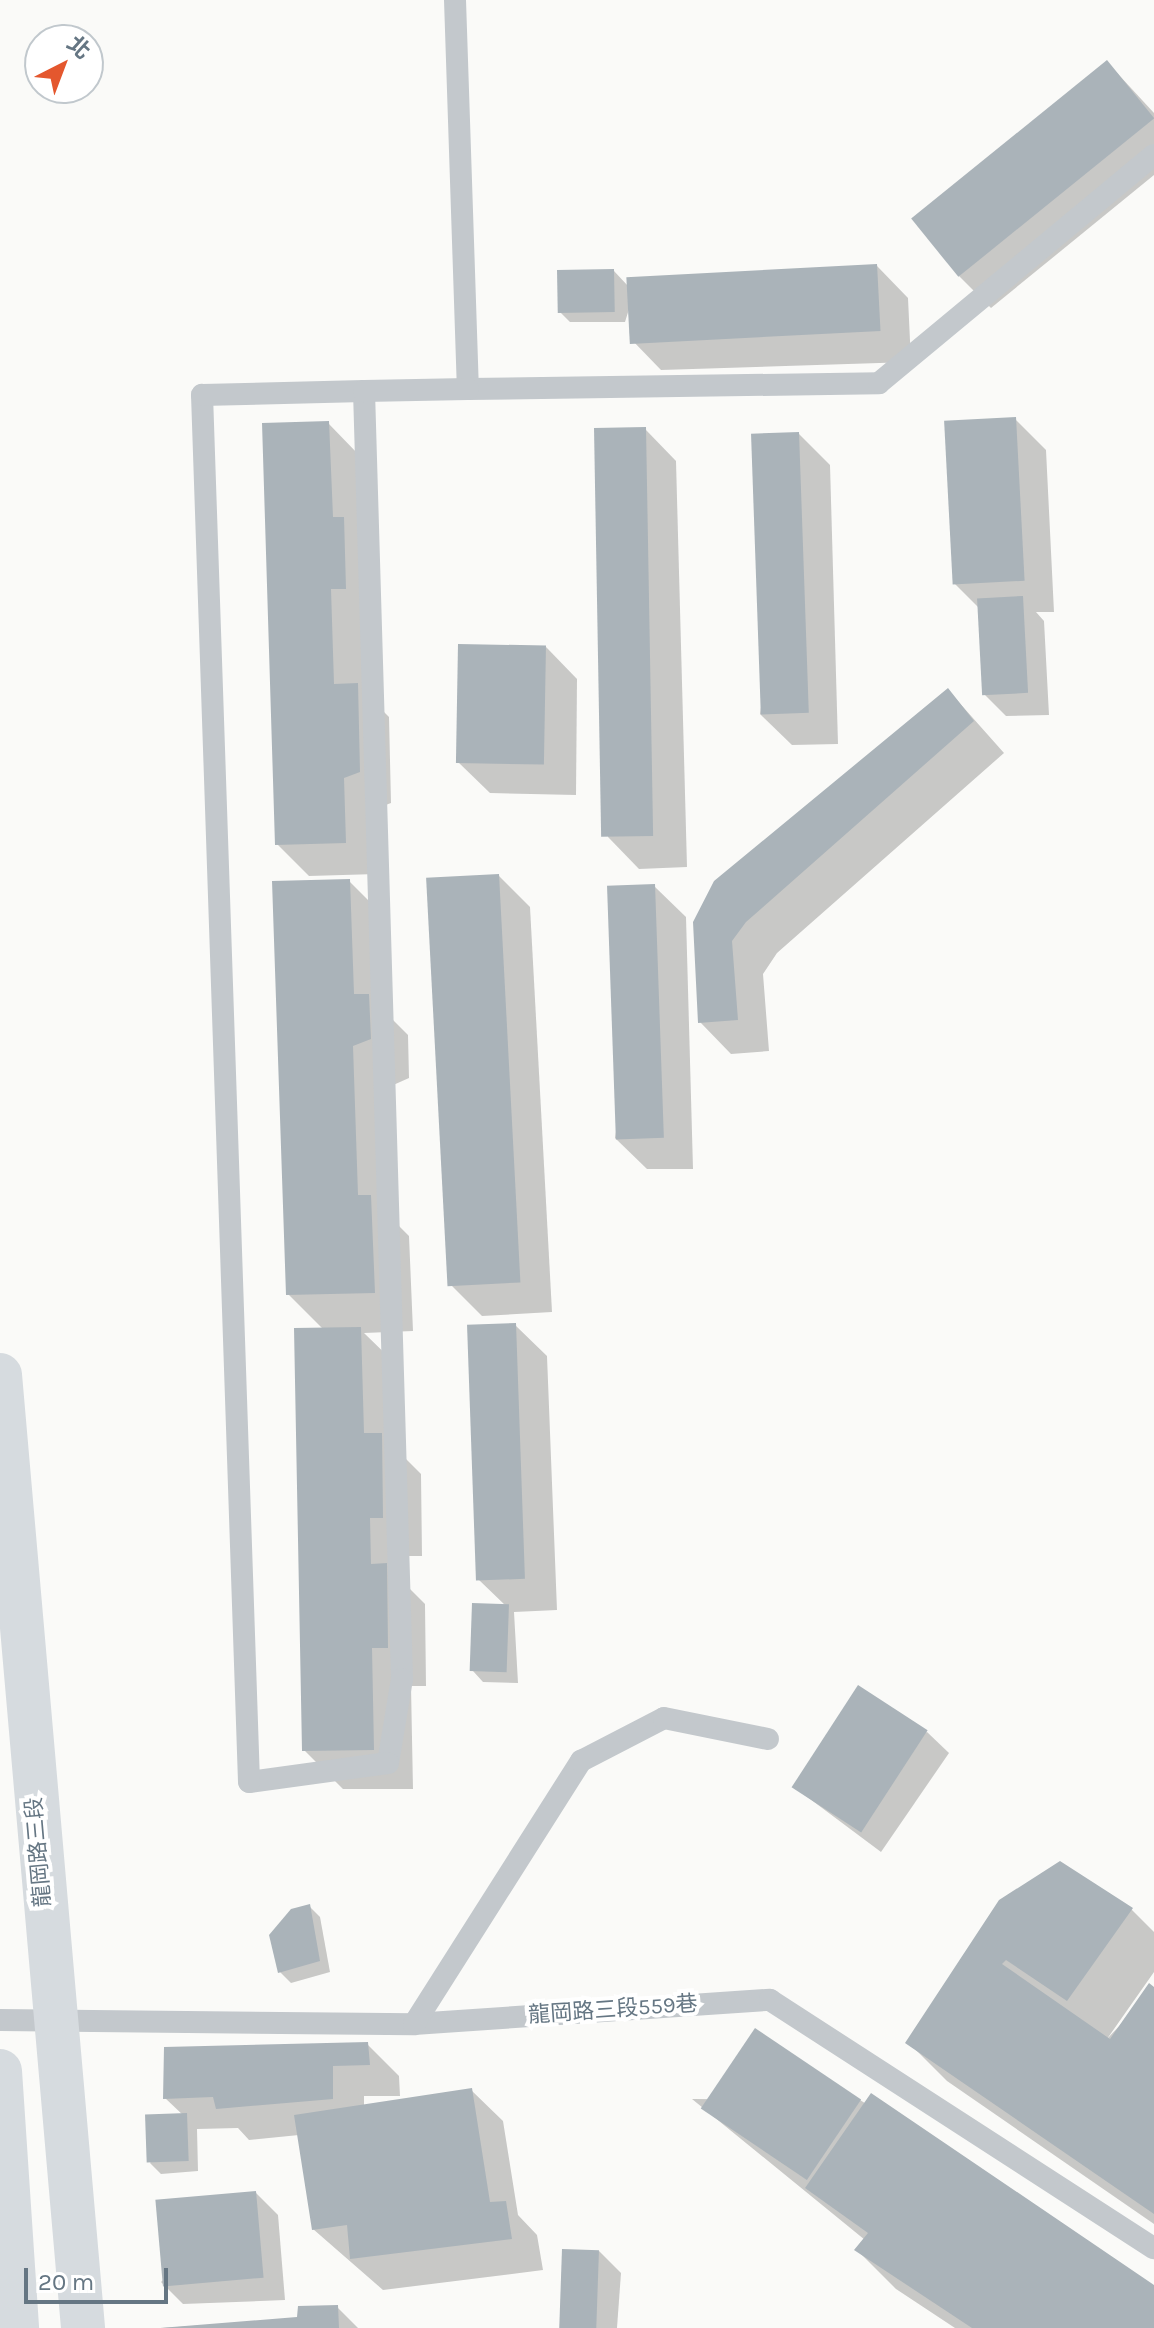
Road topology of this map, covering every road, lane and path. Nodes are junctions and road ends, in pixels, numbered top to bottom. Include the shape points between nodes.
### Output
1 (455, 0) edge
2 (1154, 155) edge
3 (468, 389) junction
4 (364, 391) junction
5 (0, 1375) edge
6 (768, 1739) dead end
7 (52, 2017) junction
8 (0, 2020) edge
9 (414, 2024) junction
10 (0, 2071) edge
11 (1154, 2248) edge
12 (17, 2328) edge
13 (83, 2328) edge

1 - 3 lane
2 - 3 lane via 879,383
3 - 4 lane
4 - 4 lane via 202,395 249,1782 388,1763 402,1679
5 - 7 main road, 龍岡路三段
6 - 9 lane via 664,1718 581,1761
7 - 8 lane, 龍岡路三段559巷
7 - 9 lane, 龍岡路三段559巷
7 - 13 main road, 龍岡路三段
9 - 11 lane, 龍岡路三段559巷 via 770,2000
10 - 12 main road

